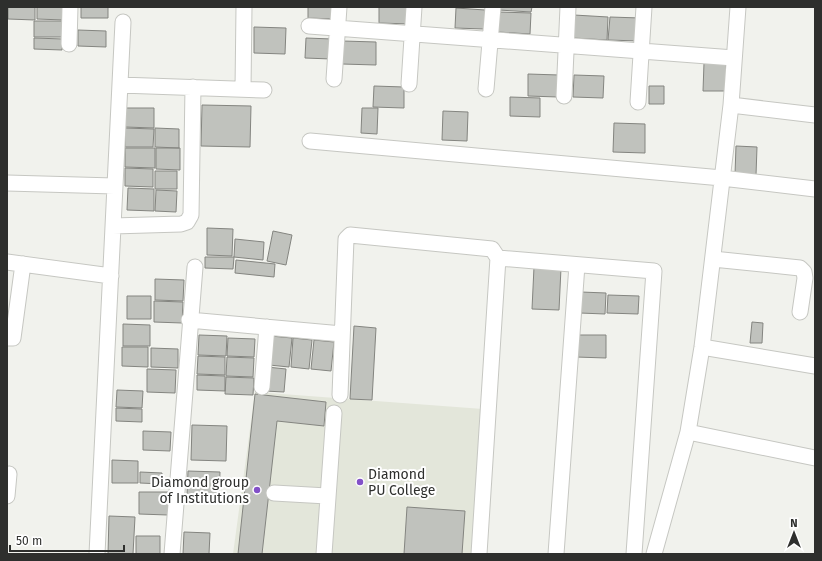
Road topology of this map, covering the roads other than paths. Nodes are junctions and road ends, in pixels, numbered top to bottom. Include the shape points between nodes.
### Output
1 (70, 7) edge
2 (244, 7) edge
3 (339, 7) edge
4 (414, 7) edge
5 (493, 7) edge
6 (568, 7) edge
7 (644, 7) edge
8 (738, 7) edge
9 (123, 22) dead end
10 (309, 26) dead end
11 (337, 28) junction
12 (412, 34) junction
13 (490, 40) junction
14 (69, 44) dead end
15 (566, 46) junction
16 (641, 51) junction
17 (734, 58) junction
18 (334, 79) dead end
19 (409, 84) dead end
20 (120, 85) junction
21 (193, 87) junction
22 (243, 89) junction
23 (486, 89) dead end
24 (264, 90) dead end
25 (564, 96) dead end
26 (638, 102) dead end
27 (731, 105) junction
28 (815, 114) edge
29 (310, 141) dead end
30 (722, 178) junction
31 (7, 183) edge
32 (114, 186) junction
33 (815, 190) edge
34 (114, 226) junction
35 (498, 258) junction
36 (713, 259) junction
37 (7, 262) edge
38 (23, 264) junction
39 (577, 265) junction
40 (195, 268) dead end
41 (111, 276) junction
42 (800, 312) dead end
43 (189, 320) junction
44 (267, 327) junction
45 (342, 334) junction
46 (7, 338) edge
47 (702, 347) junction
48 (815, 366) edge
49 (262, 387) dead end
50 (340, 395) dead end
51 (334, 414) dead end
52 (688, 432) junction
53 (815, 458) edge
54 (9, 474) dead end
55 (274, 493) dead end
56 (7, 496) edge
57 (327, 496) junction
58 (97, 554) edge
59 (172, 554) edge
60 (324, 554) edge
61 (479, 554) edge
62 (556, 554) edge
63 (634, 554) edge
64 (654, 554) edge

1 - 14 street
2 - 22 street
3 - 11 street
4 - 12 street
5 - 13 street
6 - 15 street
7 - 16 street
8 - 17 street
9 - 20 street
10 - 11 street
11 - 12 street
11 - 18 street
12 - 13 street
12 - 19 street
13 - 15 street
13 - 23 street
15 - 16 street
15 - 25 street
16 - 17 street
16 - 26 street
17 - 27 street
20 - 21 street
20 - 32 street
21 - 22 street
21 - 34 street via 191,215 187,222 182,224
22 - 24 street
27 - 28 street
27 - 30 street
29 - 30 street
30 - 33 street
30 - 36 street
31 - 32 street
32 - 34 street
34 - 41 street
35 - 39 street
35 - 45 street via 492,249 350,235 346,239
35 - 61 street
36 - 42 street via 800,268 805,278
36 - 47 street
37 - 38 street
38 - 41 street
38 - 46 street via 13,338
39 - 62 street
39 - 63 street via 654,271
40 - 43 street
41 - 58 street
43 - 44 street
43 - 59 street
44 - 45 street
44 - 49 street
45 - 50 street
47 - 48 street
47 - 52 street
51 - 57 street
52 - 53 street
52 - 64 street
54 - 56 street
55 - 57 street
57 - 60 street

